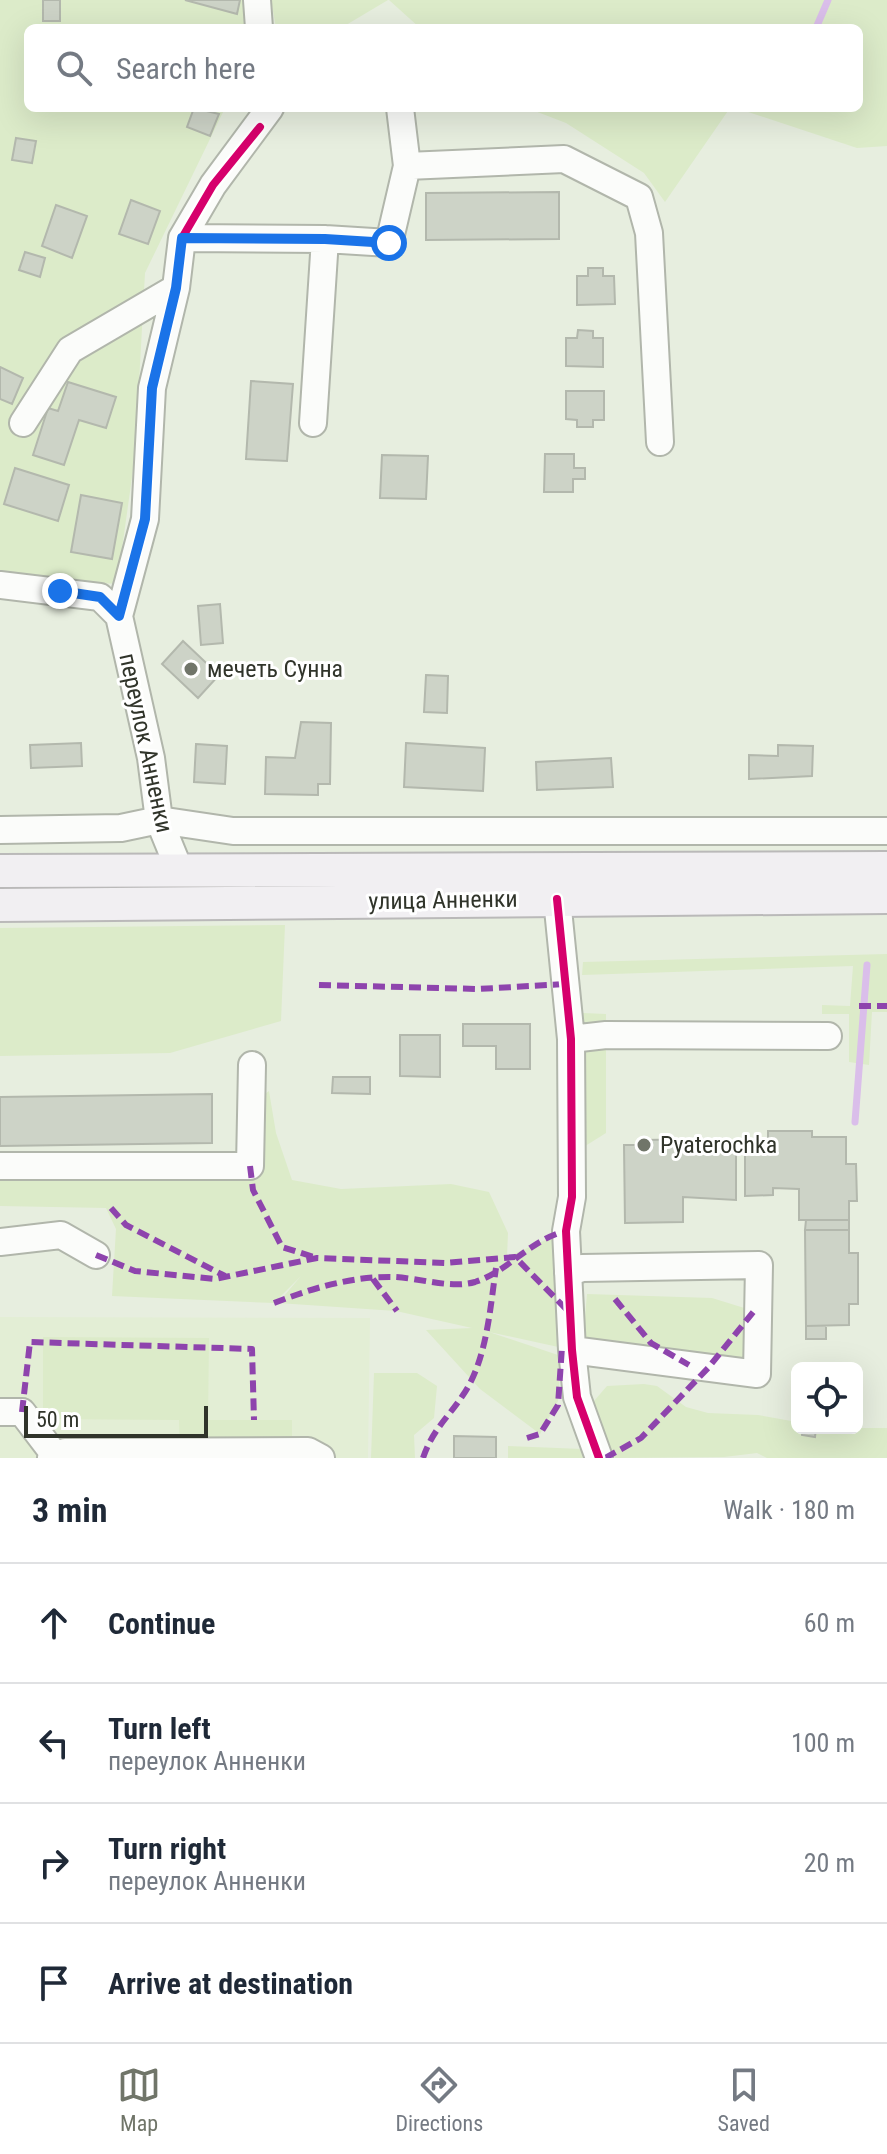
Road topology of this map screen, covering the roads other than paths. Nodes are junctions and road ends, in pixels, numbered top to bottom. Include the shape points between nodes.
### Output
1 (257, 0) edge
2 (259, 24) edge
3 (400, 112) edge
4 (263, 114) edge
5 (407, 166) junction
6 (182, 238) junction
7 (325, 239) junction
8 (176, 288) junction
9 (23, 423) dead end
10 (313, 423) dead end
11 (660, 442) dead end
12 (0, 585) edge
13 (119, 616) junction
14 (159, 820) junction
15 (0, 830) edge
16 (887, 831) edge
17 (887, 868) edge
18 (179, 869) junction
19 (0, 871) edge
20 (887, 897) edge
21 (557, 899) junction
22 (0, 905) edge
23 (828, 1036) dead end
24 (571, 1039) junction
25 (252, 1065) dead end
26 (0, 1166) edge
27 (0, 1242) edge
28 (96, 1255) dead end
29 (568, 1273) junction
30 (572, 1350) junction
31 (0, 1412) edge
32 (53, 1456) edge
33 (321, 1458) edge
34 (599, 1458) edge

1 - 2 street
3 - 5 street
4 - 6 street, переулок Анненки
5 - 7 street via 389,243
5 - 11 street via 564,159 639,197 649,233
6 - 7 street
6 - 8 street, переулок Анненки
7 - 10 street
8 - 9 street via 70,350
8 - 13 street, переулок Анненки via 152,388 145,519
12 - 13 street via 100,597
13 - 14 street, переулок Анненки via 151,758
14 - 15 street via 121,828
14 - 16 street via 233,831
14 - 18 street, переулок Анненки
17 - 18 main road, улица Анненки
18 - 19 main road, улица Анненки
20 - 21 main road, улица Анненки
21 - 22 main road, улица Анненки
21 - 24 street
23 - 24 street
24 - 29 street
25 - 26 street via 250,1166
27 - 28 street via 61,1235
29 - 30 street
29 - 30 street via 582,1268 759,1265 757,1374
30 - 34 street via 577,1397
31 - 32 street via 22,1412
32 - 33 street via 308,1451

